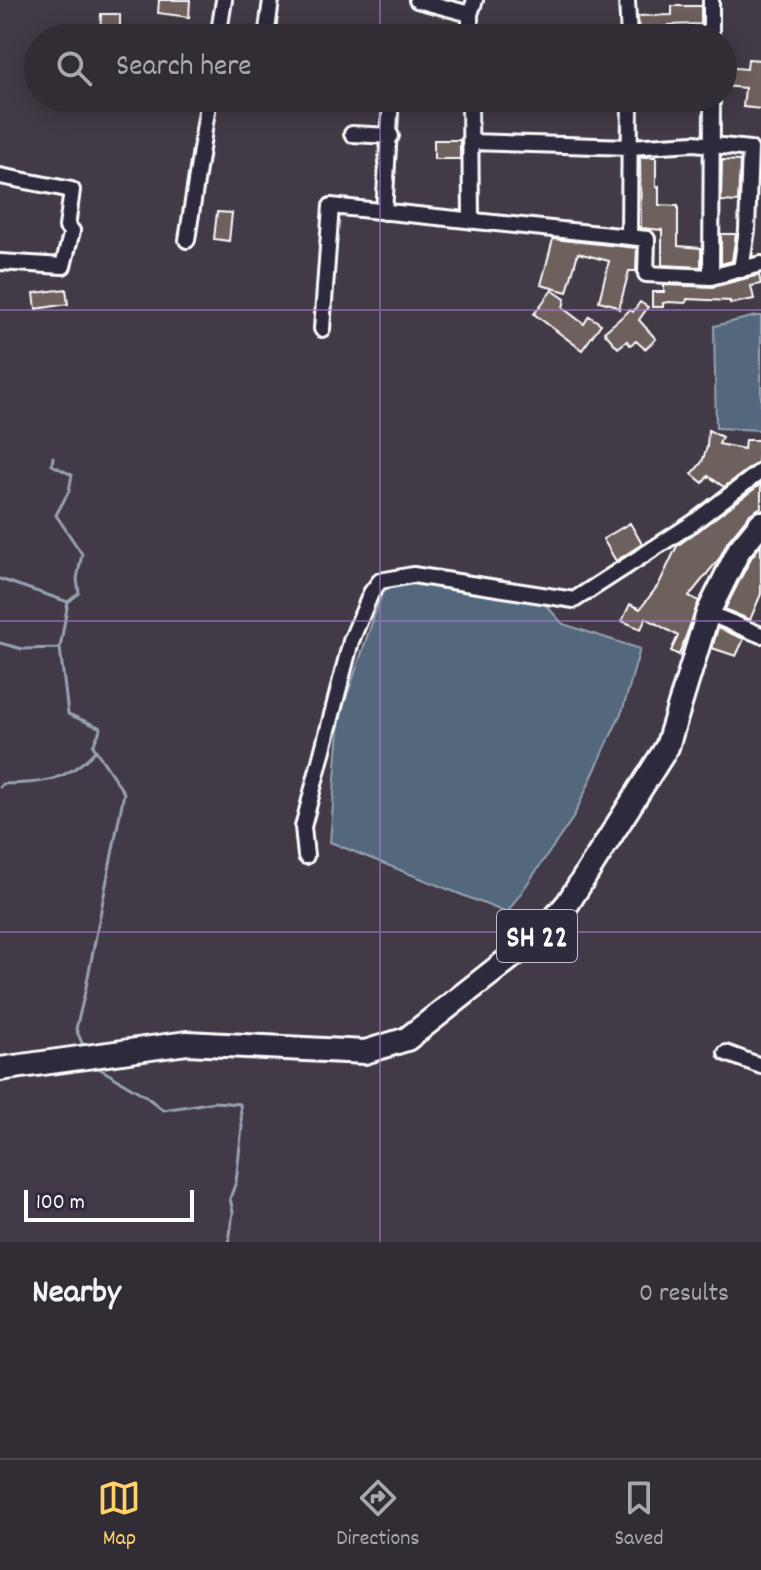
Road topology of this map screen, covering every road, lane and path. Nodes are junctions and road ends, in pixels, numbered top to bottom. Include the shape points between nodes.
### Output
1 (224, 0) edge
2 (271, 0) edge
3 (417, 0) edge
4 (627, 0) edge
5 (711, 0) edge
6 (472, 7) edge
7 (220, 24) edge
8 (268, 24) edge
9 (628, 24) edge
10 (711, 24) edge
11 (207, 112) edge
12 (391, 112) edge
13 (470, 112) edge
14 (630, 112) edge
15 (712, 112) edge
16 (352, 134) dead end
17 (391, 136) junction
18 (761, 137) edge
19 (470, 142) junction
20 (713, 145) junction
21 (630, 147) junction
22 (750, 149) junction
23 (0, 176) edge
24 (384, 212) junction
25 (471, 221) junction
26 (629, 237) junction
27 (187, 240) dead end
28 (0, 262) edge
29 (761, 264) edge
30 (741, 270) junction
31 (711, 277) junction
32 (322, 329) dead end
33 (761, 471) edge
34 (761, 523) edge
35 (708, 613) junction
36 (761, 635) edge
37 (306, 856) dead end
38 (726, 1053) dead end
39 (761, 1066) edge
40 (0, 1069) edge

1 - 7 street
2 - 8 street
3 - 6 street
4 - 9 street
5 - 10 street
11 - 27 street
12 - 17 street
13 - 19 street
14 - 21 street
15 - 20 street
16 - 17 street
17 - 24 street
18 - 22 street
19 - 21 street
19 - 25 street
20 - 21 street
20 - 22 street
20 - 31 street
21 - 26 street
22 - 30 street
23 - 28 street via 72,190 67,227 72,231 63,266
24 - 25 street
24 - 32 street via 331,206
25 - 26 street
26 - 31 street via 647,239 646,274
29 - 30 street
30 - 31 street
33 - 37 street via 693,523 574,600 413,575 380,581 351,641 303,827
34 - 35 main road, SH 22 via 739,550
35 - 36 street
35 - 40 main road, SH 22 via 667,747 568,903 542,933 407,1039 365,1052 187,1043
38 - 39 street

